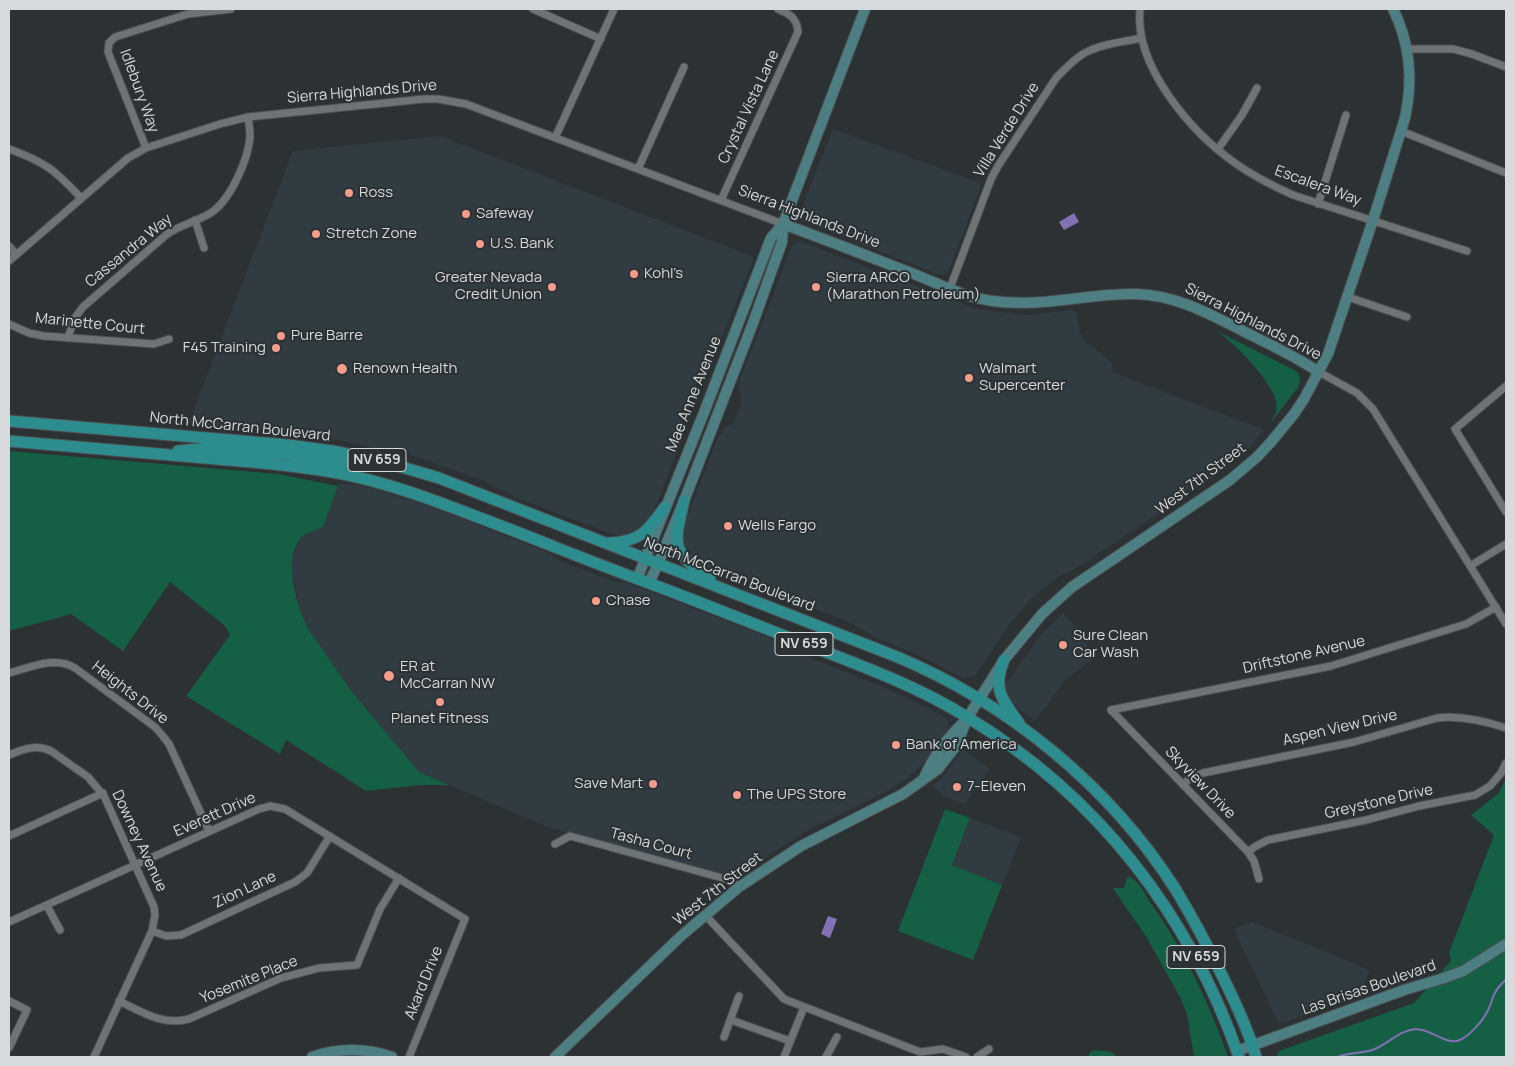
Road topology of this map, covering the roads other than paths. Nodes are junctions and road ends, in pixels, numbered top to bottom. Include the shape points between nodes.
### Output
1 (231, 9) edge
2 (533, 9) edge
3 (614, 9) edge
4 (778, 9) edge
5 (865, 9) edge
6 (1140, 9) edge
7 (1393, 9) edge
8 (601, 38) junction
9 (1142, 38) junction
10 (1407, 49) junction
11 (684, 67) dead end
12 (1506, 67) edge
13 (1257, 88) dead end
14 (1346, 115) dead end
15 (248, 117) junction
16 (1401, 131) junction
17 (555, 138) junction
18 (146, 148) junction
19 (9, 149) edge
20 (1218, 149) junction
21 (638, 169) junction
22 (1506, 173) edge
23 (81, 198) junction
24 (721, 200) junction
25 (1318, 204) junction
26 (195, 220) junction
27 (1373, 220) junction
28 (783, 224) junction
29 (9, 246) edge
30 (204, 248) dead end
31 (1467, 251) dead end
32 (16, 254) junction
33 (9, 261) edge
34 (950, 288) junction
35 (1348, 297) junction
36 (1407, 317) dead end
37 (9, 324) edge
38 (68, 338) junction
39 (169, 339) dead end
40 (1319, 372) junction
41 (1506, 386) edge
42 (9, 421) edge
43 (9, 441) edge
44 (159, 454) junction
45 (365, 457) junction
46 (684, 501) junction
47 (665, 507) junction
48 (1506, 512) edge
49 (588, 536) junction
50 (1506, 544) edge
51 (645, 559) junction
52 (658, 564) junction
53 (1470, 566) junction
54 (637, 579) junction
55 (649, 583) junction
56 (724, 589) junction
57 (1496, 607) junction
58 (1506, 624) edge
59 (1004, 660) junction
60 (9, 673) edge
61 (979, 700) junction
62 (1111, 710) joint
63 (968, 717) junction
64 (1023, 728) junction
65 (1506, 728) edge
66 (9, 755) edge
67 (1506, 763) edge
68 (1183, 785) junction
69 (103, 794) junction
70 (209, 831) junction
71 (9, 836) edge
72 (330, 836) junction
73 (555, 844) dead end
74 (1248, 852) junction
75 (136, 865) junction
76 (399, 878) junction
77 (1259, 880) dead end
78 (739, 887) junction
79 (47, 906) junction
80 (705, 915) junction
81 (465, 919) joint
82 (9, 922) edge
83 (60, 930) dead end
84 (152, 931) junction
85 (1506, 944) edge
86 (739, 996) dead end
87 (9, 1001) edge
88 (119, 1001) junction
89 (804, 1007) junction
90 (731, 1020) junction
91 (724, 1037) dead end
92 (837, 1038) dead end
93 (790, 1042) junction
94 (1253, 1046) junction
95 (9, 1048) edge
96 (989, 1049) dead end
97 (1238, 1054) edge
98 (94, 1057) edge
99 (312, 1057) edge
100 (392, 1057) edge
101 (409, 1057) edge
102 (554, 1057) edge
103 (784, 1057) edge
104 (826, 1057) edge
105 (966, 1057) edge
106 (977, 1057) edge
107 (1256, 1057) edge

1 - 18 street, Idlebury Way via 188,14 115,37 110,43 108,52
2 - 8 street
3 - 8 street
4 - 24 street, Crystal Vista Lane via 792,16 798,32
5 - 28 main road, Mae Anne Avenue
6 - 9 street, Escalera Way
7 - 10 main road, West 7th Street
8 - 17 street
9 - 20 street, Escalera Way via 1150,62 1172,98 1198,131
9 - 34 street, Villa Verde Drive via 1083,54 1056,78 991,179
10 - 12 street via 1453,49
10 - 16 main road, West 7th Street via 1409,93
11 - 21 street
13 - 20 street
14 - 25 street
15 - 17 street, Sierra Highlands Drive via 438,99 466,104
15 - 18 street, Sierra Highlands Drive
15 - 26 street, Cassandra Way via 248,144 230,192 216,209
16 - 22 street
16 - 27 main road, West 7th Street
17 - 21 street, Sierra Highlands Drive
18 - 23 street, Sierra Highlands Drive via 123,162
19 - 23 street via 52,169
20 - 25 street, Escalera Way via 1273,186
21 - 24 street, Sierra Highlands Drive
23 - 32 street, Sierra Highlands Drive
24 - 28 street, Sierra Highlands Drive
25 - 27 street, Escalera Way
26 - 30 street
26 - 38 street, Cassandra Way via 166,235 83,307 74,319
27 - 31 street, Escalera Way
27 - 35 main road, West 7th Street
28 - 34 main road, Sierra Highlands Drive
28 - 46 main road, Mae Anne Avenue via 782,242
28 - 47 main road, Mae Anne Avenue via 771,238
29 - 32 street
32 - 33 street, Sierra Highlands Drive
34 - 40 main road, Sierra Highlands Drive via 990,301 1024,304 1135,294 1175,299 1222,320
35 - 36 street
35 - 40 main road, West 7th Street
37 - 38 street, Marinette Court via 36,335
38 - 39 street, Marinette Court via 154,344
40 - 53 street, Sierra Highlands Drive via 1356,394 1373,409
40 - 59 main road, West 7th Street via 1294,414 1246,467 1200,502 1060,596
41 - 48 street via 1455,429
42 - 45 main road, North McCarran Boulevard / NV 659 via 288,445
43 - 44 main road, NV 659
44 - 45 main road via 210,448 286,454 346,464 356,463
44 - 54 main road, NV 659 via 281,464 370,480 414,493
45 - 49 main road, North McCarran Boulevard / NV 659 via 439,478
46 - 52 main road, Mae Anne Avenue
46 - 56 main road via 677,535 680,553 688,563
47 - 49 main road via 647,530 632,540 605,543
47 - 51 main road, Mae Anne Avenue
49 - 51 main road, North McCarran Boulevard / NV 659
50 - 53 street
51 - 52 main road, North McCarran Boulevard / NV 659
51 - 54 main road, Mae Anne Avenue
52 - 55 main road, Mae Anne Avenue
52 - 56 main road, North McCarran Boulevard / NV 659
53 - 57 street, Sierra Highlands Drive
54 - 55 main road, NV 659
55 - 63 main road, NV 659 via 877,672
56 - 61 main road, North McCarran Boulevard / NV 659 via 907,661
57 - 58 street, Sierra Highlands Drive
57 - 62 street, Driftstone Avenue via 1466,624 1331,666
59 - 61 main road, West 7th Street
59 - 64 main road via 999,674 1000,693
60 - 70 street, Heights Drive via 50,662 64,662 155,727 169,744
61 - 63 main road, West 7th Street
61 - 64 main road, North McCarran Boulevard / NV 659
62 - 68 street, Skyview Drive
63 - 78 main road, West 7th Street via 953,751 938,769 903,794 801,846
63 - 97 main road, NV 659 via 1048,775 1094,817 1138,866 1197,959
64 - 94 main road, North McCarran Boulevard / NV 659 via 1088,784 1156,862 1208,947
65 - 68 street, Aspen View Drive via 1478,721 1437,718 1354,742 1203,773
66 - 69 street, Downey Avenue via 29,747 51,751 88,778
67 - 74 street, Greystone Drive via 1490,786 1475,795 1268,840
68 - 74 street, Skyview Drive
69 - 71 street
69 - 75 street, Downey Avenue
70 - 72 street, Everett Drive via 270,806 285,809
70 - 75 street, Everett Drive
72 - 76 street, Everett Drive
72 - 84 street, Zion Lane via 307,873 295,882 181,935 166,936
73 - 78 street, Tasha Court via 570,836 726,879
74 - 77 street, Skyview Drive
75 - 79 street, Everett Drive
75 - 84 street, Downey Avenue via 154,907
76 - 81 street, Everett Drive
76 - 88 street, Yosemite Place via 380,908 357,965 320,968 281,978 180,1022 161,1020
78 - 80 main road, West 7th Street
79 - 82 street, Everett Drive
79 - 83 street
80 - 89 street via 784,999
80 - 102 main road, West 7th Street
81 - 101 street, Akard Drive
84 - 88 street, Downey Avenue
85 - 94 main road, Las Brisas Boulevard via 1463,971
86 - 90 street
87 - 95 street via 26,1010
88 - 98 street, Downey Avenue
89 - 93 street
89 - 105 street via 920,1052 943,1049
90 - 91 street
90 - 93 street
92 - 104 street
93 - 103 street
94 - 97 main road, Las Brisas Boulevard
94 - 107 main road, North McCarran Boulevard / NV 659
96 - 106 street
99 - 100 main road via 346,1050

